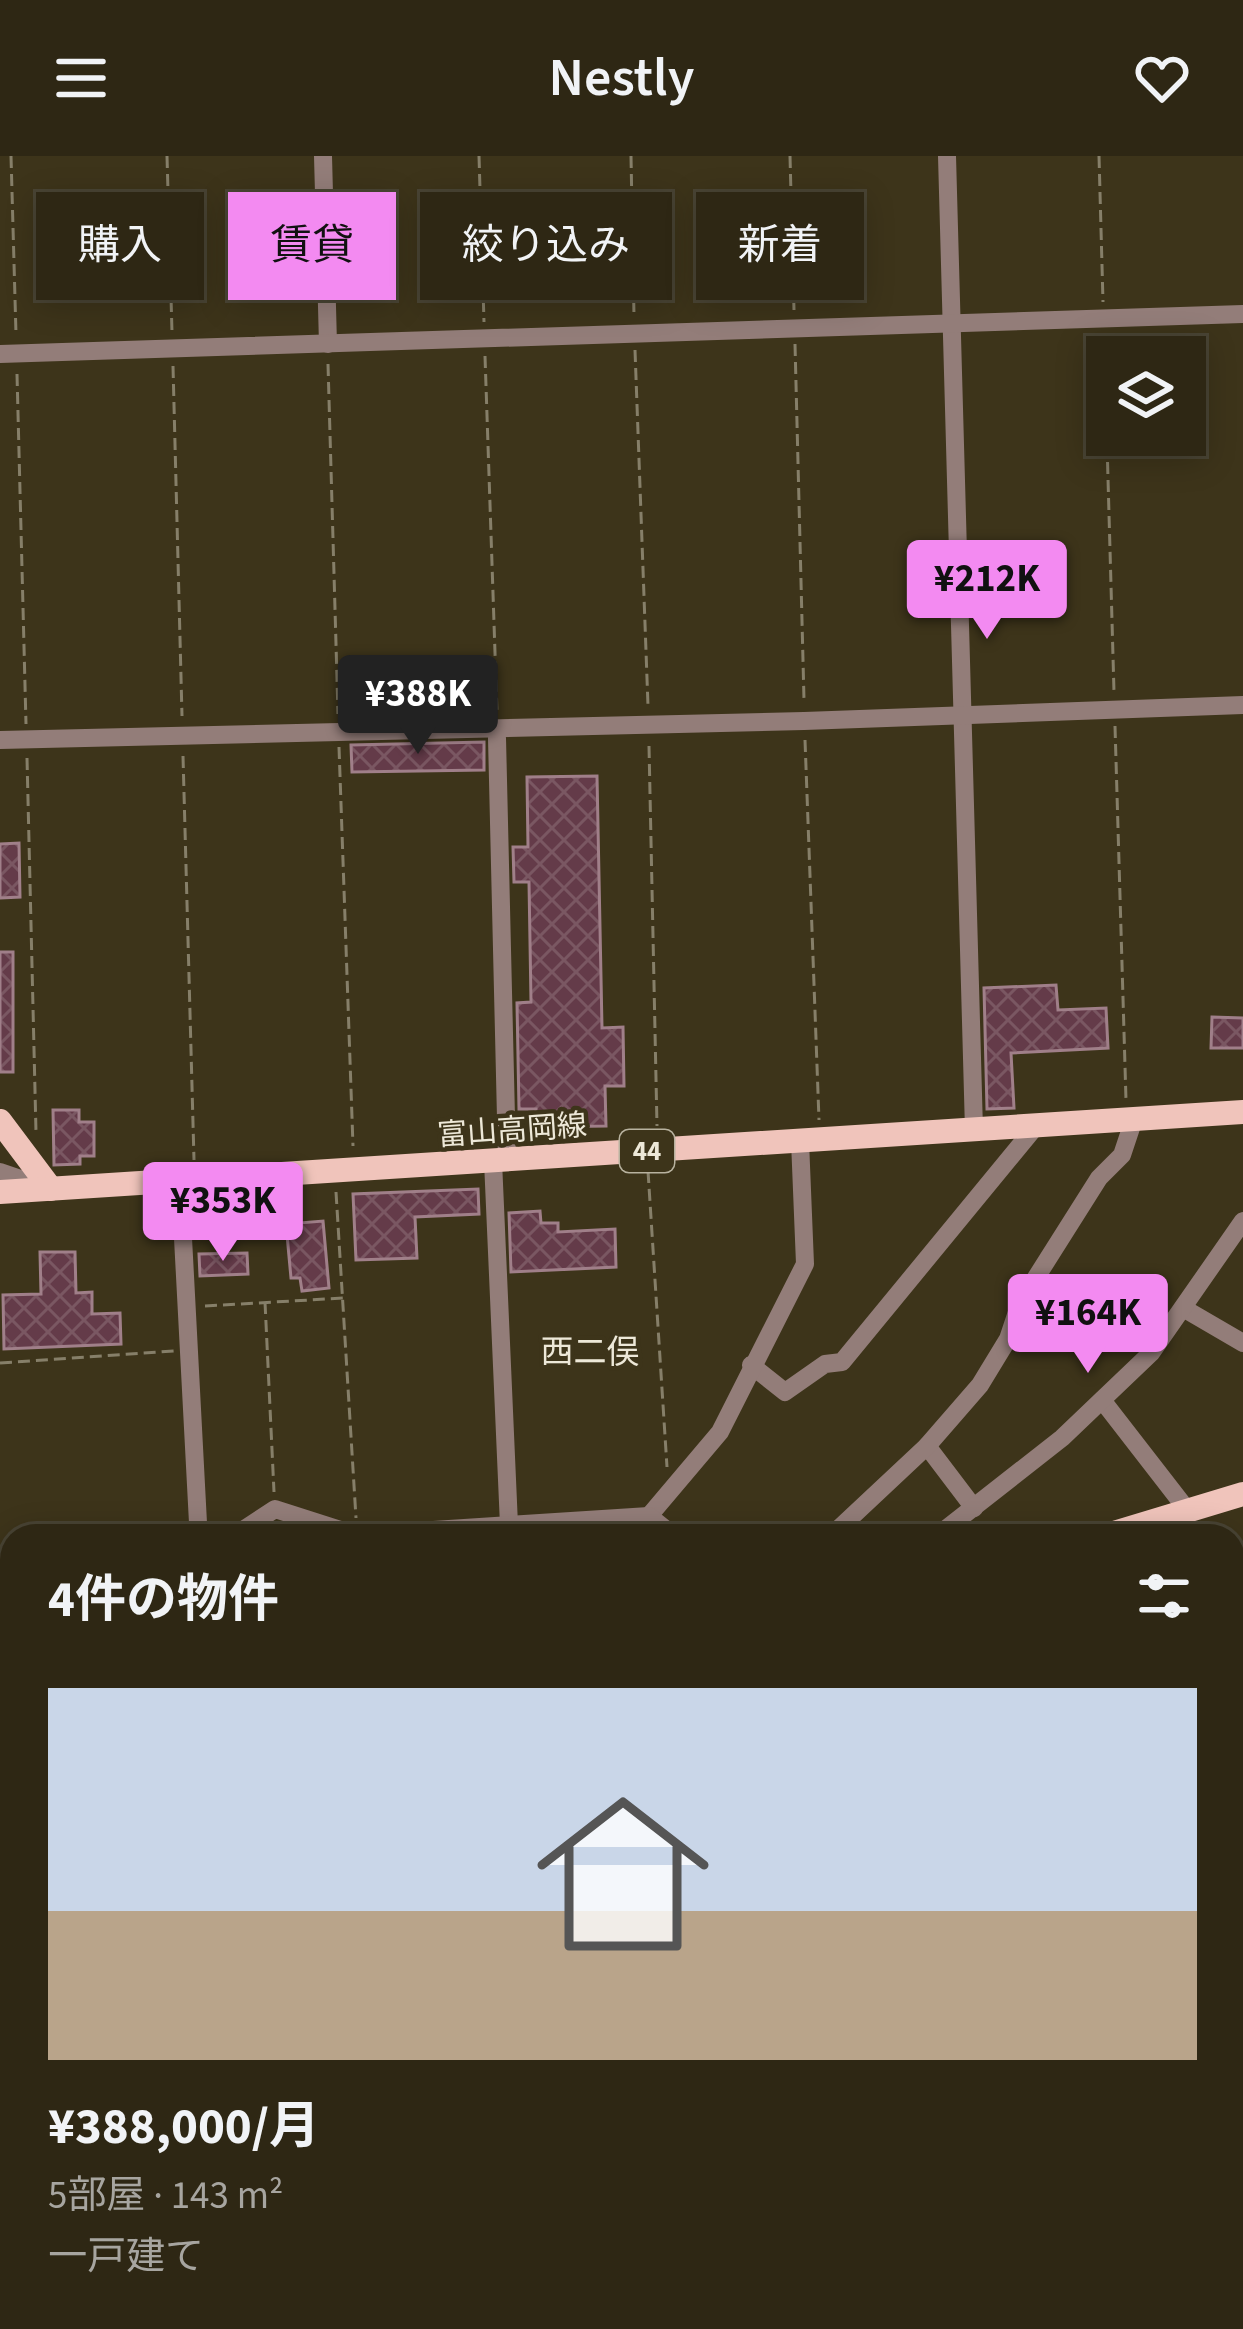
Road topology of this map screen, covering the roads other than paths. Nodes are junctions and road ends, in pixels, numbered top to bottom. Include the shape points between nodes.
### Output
1 (323, 156) edge
2 (947, 156) edge
3 (1243, 314) edge
4 (952, 325) junction
5 (328, 344) junction
6 (8, 354) edge
7 (1243, 705) edge
8 (962, 716) junction
9 (497, 734) junction
10 (0, 740) edge
11 (1243, 1112) edge
12 (1130, 1119) junction
13 (0, 1120) edge
14 (1036, 1126) junction
15 (974, 1130) junction
16 (810, 1141) junction
17 (500, 1161) junction
18 (0, 1172) edge
19 (187, 1180) junction
20 (51, 1189) junction
21 (0, 1192) edge
22 (1243, 1221) edge
23 (1183, 1308) junction
24 (1243, 1343) edge
25 (752, 1365) junction
26 (1102, 1400) junction
27 (927, 1446) junction
28 (1243, 1494) edge
29 (974, 1508) junction
30 (1188, 1510) junction
31 (649, 1516) junction
32 (198, 1524) edge
33 (252, 1524) edge
34 (322, 1524) edge
35 (508, 1524) edge
36 (574, 1524) edge
37 (659, 1524) edge
38 (844, 1524) edge
39 (953, 1524) edge
40 (1143, 1524) edge

1 - 5 street
2 - 4 street
3 - 4 street
4 - 5 street
4 - 8 street
5 - 6 street
7 - 8 street
8 - 9 street
8 - 15 street
9 - 10 street
9 - 17 street
11 - 12 main road, 富山高岡線 / 44
12 - 14 main road, 富山高岡線 / 44
12 - 27 street via 1122,1155 1020,1303 1008,1339
13 - 20 main road
14 - 15 main road, 富山高岡線 / 44
14 - 25 street via 842,1362 825,1364 785,1392
15 - 16 main road, 富山高岡線 / 44
16 - 17 main road, 富山高岡線 / 44
16 - 25 street via 805,1264
17 - 19 main road, 富山高岡線 / 44
17 - 35 street
18 - 20 street
19 - 20 main road, 富山高岡線 / 44
19 - 32 street
20 - 21 main road, 富山高岡線 / 44
22 - 23 street
23 - 24 street
23 - 26 street
25 - 31 street via 720,1432
26 - 29 street
26 - 30 street
27 - 29 street
27 - 38 street
28 - 30 main road
29 - 39 street
30 - 40 main road
31 - 36 street
31 - 37 street
33 - 34 street via 275,1509

